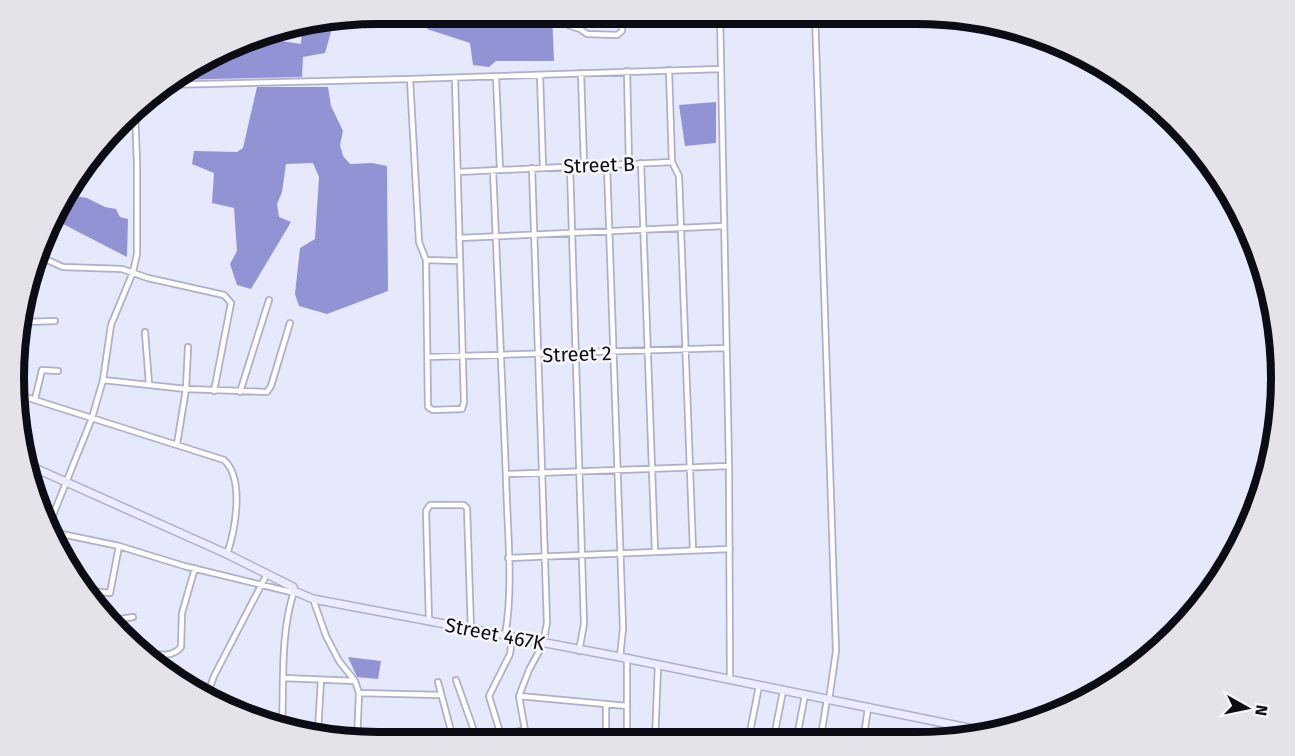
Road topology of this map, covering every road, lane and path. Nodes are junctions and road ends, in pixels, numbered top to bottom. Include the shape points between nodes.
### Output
1 (568, 24) edge
2 (622, 24) edge
3 (720, 24) edge
4 (815, 24) edge
5 (720, 69) junction
6 (669, 70) junction
7 (627, 71) junction
8 (581, 73) junction
9 (540, 75) junction
10 (496, 77) junction
11 (410, 79) junction
12 (455, 79) junction
13 (182, 84) edge
14 (135, 121) edge
15 (672, 162) junction
16 (641, 163) junction
17 (584, 165) junction
18 (607, 165) junction
19 (629, 165) junction
20 (570, 166) junction
21 (543, 167) junction
22 (532, 168) junction
23 (493, 170) junction
24 (500, 170) junction
25 (458, 172) junction
26 (724, 226) junction
27 (681, 228) junction
28 (643, 230) junction
29 (609, 231) junction
30 (572, 232) junction
31 (534, 234) junction
32 (496, 236) junction
33 (459, 238) junction
34 (45, 259) edge
35 (426, 260) junction
36 (460, 261) junction
37 (133, 272) junction
38 (269, 300) dead end
39 (55, 321) dead end
40 (29, 322) edge
41 (290, 323) dead end
42 (145, 332) dead end
43 (188, 347) dead end
44 (725, 348) junction
45 (685, 350) junction
46 (648, 351) junction
47 (613, 352) junction
48 (576, 354) junction
49 (538, 355) junction
50 (502, 356) junction
51 (428, 357) junction
52 (463, 357) junction
53 (58, 371) dead end
54 (103, 380) junction
55 (149, 384) junction
56 (186, 389) junction
57 (214, 391) junction
58 (240, 392) junction
59 (25, 396) edge
60 (35, 399) junction
61 (92, 418) junction
62 (177, 444) junction
63 (729, 466) junction
64 (690, 467) junction
65 (36, 468) edge
66 (652, 469) junction
67 (617, 470) junction
68 (579, 471) junction
69 (542, 473) junction
70 (506, 474) junction
71 (66, 482) junction
72 (52, 516) edge
73 (60, 534) edge
74 (119, 546) junction
75 (730, 549) junction
76 (693, 550) junction
77 (655, 552) junction
78 (226, 554) junction
79 (620, 554) junction
80 (582, 555) junction
81 (545, 557) junction
82 (508, 558) junction
83 (195, 568) junction
84 (267, 574) junction
85 (261, 586) junction
86 (95, 591) edge
87 (294, 591) junction
88 (313, 599) junction
89 (133, 617) dead end
90 (120, 619) edge
91 (429, 621) junction
92 (471, 630) junction
93 (509, 637) junction
94 (543, 644) junction
95 (579, 651) junction
96 (157, 654) edge
97 (623, 658) junction
98 (658, 665) junction
99 (284, 678) junction
100 (321, 680) junction
101 (456, 680) dead end
102 (730, 680) junction
103 (355, 681) junction
104 (438, 682) dead end
105 (759, 686) junction
106 (209, 689) edge
107 (783, 691) junction
108 (359, 693) junction
109 (440, 695) junction
110 (805, 695) junction
111 (519, 696) junction
112 (828, 700) junction
113 (606, 705) junction
114 (627, 706) junction
115 (868, 708) junction
116 (282, 719) edge
117 (318, 727) edge
118 (968, 728) edge
119 (525, 730) joint
120 (357, 731) edge
121 (451, 732) edge
122 (475, 732) edge
123 (500, 732) edge
124 (515, 732) edge
125 (606, 732) edge
126 (627, 732) edge
127 (655, 732) edge
128 (750, 732) edge
129 (775, 732) edge
130 (798, 732) edge
131 (822, 732) edge
132 (864, 732) edge

1 - 2 street via 584,33 617,35
3 - 5 street
4 - 112 street via 836,651
5 - 6 street
5 - 26 street
6 - 7 street
6 - 15 street
7 - 8 street
7 - 19 street
8 - 9 street
8 - 17 street
9 - 10 street
9 - 21 street
10 - 12 street
10 - 24 street
11 - 12 street
11 - 13 street
11 - 35 street via 418,242
12 - 25 street
14 - 37 street via 137,254
15 - 16 street, Street B
15 - 27 street via 679,176
16 - 19 street, Street B
16 - 28 street
17 - 18 street, Street B
17 - 20 street, Street B
18 - 19 street, Street B
18 - 29 street
20 - 21 street, Street B
20 - 30 street
21 - 22 street, Street B
22 - 24 street, Street B
22 - 31 street
23 - 24 street, Street B
23 - 25 street, Street B
23 - 32 street
25 - 33 street
26 - 27 street
26 - 44 street
27 - 28 street
27 - 45 street
28 - 29 street
28 - 46 street
29 - 30 street
29 - 47 street
30 - 31 street
30 - 48 street
31 - 32 street
31 - 49 street
32 - 33 street
32 - 50 street
33 - 36 street
34 - 37 street via 63,267 107,267
35 - 36 street
35 - 51 street
36 - 52 street
37 - 54 street via 111,326
37 - 57 street via 228,298 231,303
38 - 58 street
39 - 40 street
41 - 58 street via 268,390
42 - 55 street
43 - 56 street
44 - 45 street, Street 2
44 - 63 street
45 - 46 street, Street 2
45 - 64 street
46 - 47 street, Street 2
46 - 66 street
47 - 48 street, Street 2
47 - 67 street
48 - 49 street, Street 2
48 - 68 street
49 - 50 street, Street 2
49 - 69 street
50 - 52 street, Street 2
50 - 70 street
51 - 52 street, Street 2
51 - 52 street via 428,407 433,410 462,409
53 - 60 street via 42,370
54 - 55 street
54 - 61 street
55 - 56 street
56 - 57 street
56 - 62 street
57 - 58 street
59 - 60 street
60 - 61 street
61 - 62 street
61 - 71 street
62 - 78 street via 229,465 237,503 233,537
63 - 64 street
63 - 75 street
64 - 66 street
64 - 76 street
65 - 71 street, Street 467K
66 - 67 street
66 - 77 street
67 - 68 street
67 - 79 street
68 - 69 street
68 - 80 street
69 - 70 street
69 - 81 street
70 - 82 street
71 - 72 street
71 - 78 street, Street 467K
73 - 74 street
74 - 83 street
74 - 86 street via 110,593
75 - 76 street
75 - 102 street
76 - 77 street
77 - 79 street
78 - 84 street, Street 467K
79 - 80 street
79 - 97 street
80 - 81 street
80 - 95 street via 584,624
81 - 82 street
81 - 94 street via 547,623
82 - 93 street
83 - 85 street
83 - 96 street via 182,613 181,647 174,653
84 - 85 street
84 - 87 street, Street 467K
85 - 87 street
85 - 106 street
87 - 88 street, Street 467K
87 - 99 street via 287,613
88 - 91 street, Street 467K
88 - 103 street via 326,636
89 - 90 street
91 - 92 street, Street 467K
91 - 92 street via 426,511 430,505 464,505
92 - 93 street, Street 467K
93 - 94 street, Street 467K
93 - 123 street via 510,654 489,696
94 - 95 street, Street 467K
94 - 111 street
95 - 97 street, Street 467K
97 - 98 street, Street 467K
97 - 114 street
98 - 102 street, Street 467K
98 - 127 street
99 - 100 street
99 - 116 street
100 - 103 street
100 - 117 street
101 - 122 street
102 - 105 street, Street 467K
103 - 108 street
104 - 109 street
105 - 107 street, Street 467K
105 - 128 street
107 - 110 street, Street 467K
107 - 129 street
108 - 109 street
108 - 120 street
109 - 121 street
110 - 112 street, Street 467K
110 - 130 street
111 - 113 street
111 - 119 street
112 - 115 street, Street 467K
112 - 131 street
113 - 114 street
113 - 125 street
114 - 126 street
115 - 118 street, Street 467K
115 - 132 street
119 - 124 street

